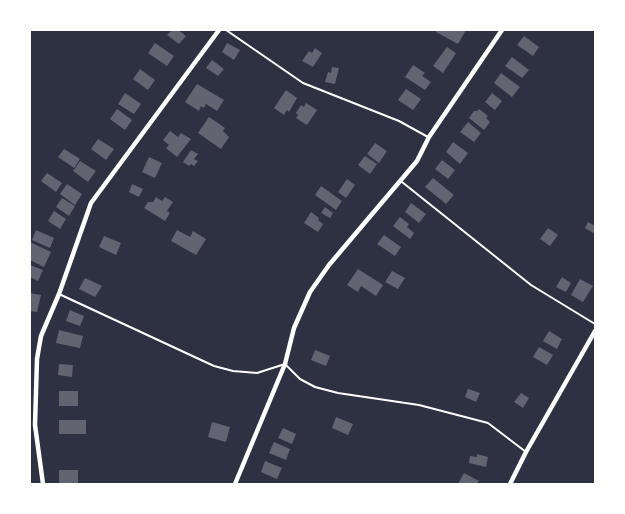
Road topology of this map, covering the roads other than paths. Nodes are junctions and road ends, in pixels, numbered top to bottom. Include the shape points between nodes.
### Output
1 (218, 30) edge
2 (226, 30) edge
3 (502, 30) edge
4 (429, 137) junction
5 (400, 181) junction
6 (59, 294) junction
7 (595, 324) edge
8 (595, 331) edge
9 (285, 364) junction
10 (526, 452) junction
11 (43, 484) edge
12 (235, 484) edge
13 (510, 484) edge

1 - 6 street via 91,203
2 - 4 lane via 303,83 399,121
3 - 4 street
4 - 5 street via 417,161
5 - 7 lane via 531,285
5 - 9 street via 310,292 294,328
6 - 9 lane via 214,366 257,373
6 - 11 street via 42,336 38,359 35,426
8 - 10 street
9 - 10 lane via 300,379 315,387 419,405 488,423
9 - 12 street
10 - 13 street

